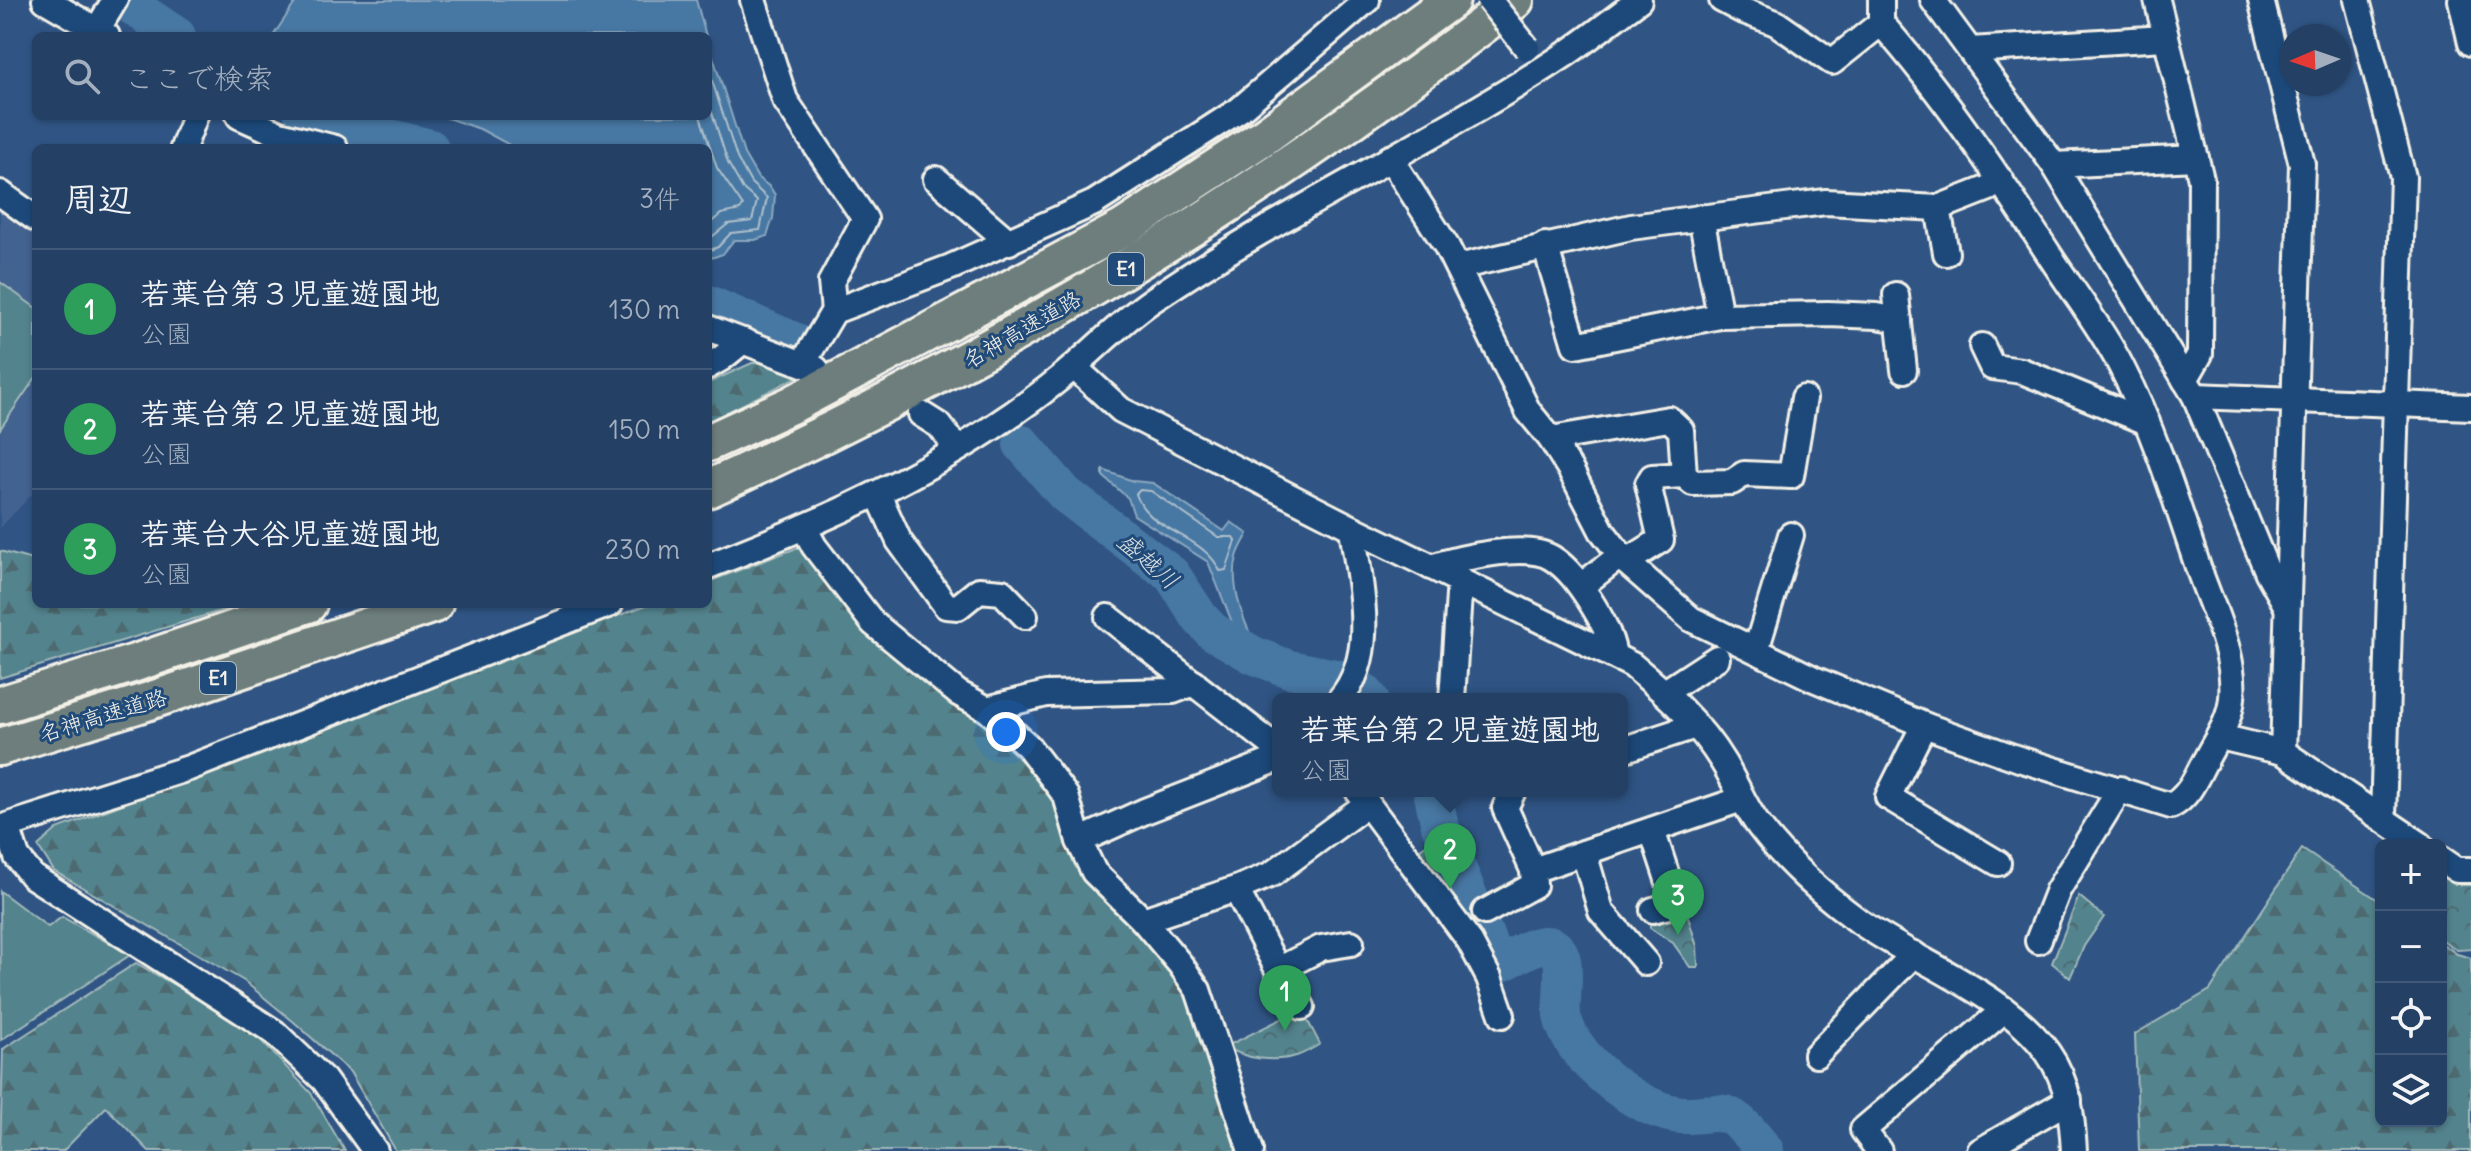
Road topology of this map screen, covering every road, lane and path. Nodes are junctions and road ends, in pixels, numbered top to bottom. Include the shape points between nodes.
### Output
1 (45, 0) edge
2 (753, 0) edge
3 (1367, 0) edge
4 (1451, 0) edge
5 (1489, 0) edge
6 (1515, 0) edge
7 (1639, 0) edge
8 (1722, 0) edge
9 (1933, 0) edge
10 (2157, 0) edge
11 (2261, 0) edge
12 (2357, 0) edge
13 (2461, 0) edge
14 (112, 4) edge
15 (1881, 11) edge
16 (100, 32) edge
17 (102, 32) edge
18 (2165, 38) junction
19 (2471, 43) edge
20 (1970, 50) junction
21 (1544, 68) junction
22 (194, 120) edge
23 (248, 120) edge
24 (184, 144) edge
25 (319, 144) edge
26 (1390, 158) junction
27 (2196, 158) junction
28 (2054, 165) junction
29 (936, 179) dead end
30 (2001, 180) junction
31 (0, 193) edge
32 (1938, 208) junction
33 (32, 216) edge
34 (1701, 217) junction
35 (1009, 242) junction
36 (1545, 245) junction
37 (1946, 253) dead end
38 (1458, 267) junction
39 (1896, 295) dead end
40 (834, 311) junction
41 (1720, 316) junction
42 (1899, 320) junction
43 (712, 329) edge
44 (743, 341) junction
45 (1982, 346) dead end
46 (712, 364) edge
47 (1074, 367) junction
48 (1904, 370) dead end
49 (2190, 388) junction
50 (1804, 398) dead end
51 (2294, 400) junction
52 (2396, 403) junction
53 (2471, 407) edge
54 (921, 414) dead end
55 (2147, 422) junction
56 (1551, 439) junction
57 (712, 441) edge
58 (957, 449) junction
59 (1684, 475) junction
60 (712, 487) edge
61 (878, 494) junction
62 (804, 527) junction
63 (1352, 528) junction
64 (1791, 535) dead end
65 (1624, 558) junction
66 (712, 564) edge
67 (1431, 567) junction
68 (1460, 580) junction
69 (1581, 586) junction
70 (296, 608) edge
71 (422, 608) edge
72 (600, 608) edge
73 (2288, 608) junction
74 (1025, 616) dead end
75 (1108, 617) dead end
76 (1756, 650) junction
77 (1614, 655) junction
78 (1717, 658) dead end
79 (1194, 683) junction
80 (1347, 689) edge
81 (1665, 692) junction
82 (1452, 693) edge
83 (0, 705) edge
84 (987, 709) junction
85 (1924, 725) junction
86 (1695, 726) junction
87 (2220, 737) junction
88 (1272, 744) edge
89 (0, 747) edge
90 (1628, 748) edge
91 (2283, 752) junction
92 (1272, 761) edge
93 (2120, 789) junction
94 (1362, 797) edge
95 (1510, 797) edge
96 (1742, 799) junction
97 (2383, 818) junction
98 (4, 827) edge
99 (1652, 830) junction
100 (2413, 839) edge
101 (1079, 841) junction
102 (1584, 853) junction
103 (1998, 863) dead end
104 (2447, 863) edge
105 (1533, 870) junction
106 (2471, 870) edge
107 (1236, 889) junction
108 (1653, 910) dead end
109 (1485, 912) dead end
110 (1143, 920) junction
111 (2038, 941) dead end
112 (1351, 943) dead end
113 (1914, 954) junction
114 (1646, 963) dead end
115 (1278, 970) junction
116 (1302, 1007) dead end
117 (2004, 1010) junction
118 (1502, 1015) dead end
119 (1816, 1055) dead end
120 (2069, 1100) junction
121 (375, 1151) edge
122 (1251, 1151) edge
123 (1879, 1151) edge
124 (1980, 1151) edge
125 (2074, 1151) edge

1 - 16 street
2 - 40 street via 785,100 865,219 831,282
3 - 35 street via 1239,110 1094,203
4 - 57 highway, 名神高速道路 / E1 via 1266,135 1122,229 793,404
5 - 21 street, bridge
6 - 60 highway, 名神高速道路 / E1 via 1286,167 1142,259 990,348
7 - 21 street
8 - 15 street via 1776,23 1832,62
9 - 20 street
10 - 18 street
11 - 51 street via 2302,164
12 - 52 street via 2403,177
13 - 19 street
14 - 17 street
15 - 30 street
18 - 20 street
18 - 27 street
20 - 28 street
21 - 26 street
22 - 24 street
23 - 25 street
26 - 38 street
26 - 47 street via 1150,302
27 - 28 street
27 - 49 street via 2201,179 2200,354
28 - 49 street
29 - 35 street
30 - 32 street
30 - 55 street via 2120,364
31 - 33 street
32 - 34 street via 1826,202
32 - 37 street
34 - 36 street
34 - 41 street
35 - 40 street
36 - 38 street
36 - 41 street via 1575,345
38 - 56 street via 1528,411
39 - 42 street
40 - 44 street via 810,366
41 - 42 street via 1828,314
42 - 48 street
43 - 44 street
44 - 46 street
45 - 55 street via 1992,367 2022,371
47 - 58 street
47 - 63 street via 1121,410
49 - 51 street
49 - 73 street via 2268,573
50 - 59 street via 1791,476 1744,474 1732,482 1693,483
51 - 52 street
51 - 73 street
52 - 53 street
52 - 97 street
54 - 58 street via 940,426
55 - 87 street via 2225,645 2232,701
56 - 59 street via 1669,419 1681,430
56 - 65 street via 1602,531
58 - 61 street
59 - 65 street via 1652,477 1648,484 1661,540
61 - 62 street
61 - 74 street via 899,541 946,606 958,607 979,590 1002,592
62 - 66 street
62 - 84 street via 873,623 958,693
63 - 67 street
63 - 80 street via 1363,609 1361,660
64 - 76 street
65 - 69 street
65 - 76 street via 1691,619
67 - 68 street
67 - 69 street via 1474,556 1525,552 1550,556
68 - 77 street
68 - 82 street
69 - 77 street via 1606,627
70 - 83 highway, 名神高速道路 / E1
71 - 89 highway, 名神高速道路 / E1
72 - 98 street via 189,768
73 - 91 street
75 - 79 street
76 - 85 street
77 - 81 street
78 - 81 street
79 - 84 street via 1173,691 1046,694
79 - 88 street
81 - 86 street
84 - 101 street via 1028,746 1066,796
85 - 93 street
85 - 103 street via 1888,797
86 - 90 street
86 - 96 street via 1722,760
87 - 91 street
87 - 93 street via 2184,799 2171,806
91 - 97 street
92 - 101 street
93 - 111 street via 2058,890
94 - 107 street via 1272,874
94 - 118 street via 1469,940
95 - 105 street via 1505,808
96 - 99 street
96 - 113 street via 1759,826 1823,893
97 - 100 street
98 - 121 street via 32,876 283,1040 324,1080
99 - 102 street
99 - 108 street via 1676,904
101 - 110 street via 1094,872
102 - 105 street
102 - 114 street via 1601,911
104 - 106 street
105 - 109 street via 1534,885
107 - 110 street
107 - 115 street
110 - 122 street via 1198,990
112 - 115 street via 1321,948
113 - 117 street
113 - 119 street
115 - 116 street
117 - 120 street via 2048,1053
117 - 123 street via 1863,1130
120 - 124 street
120 - 125 street

